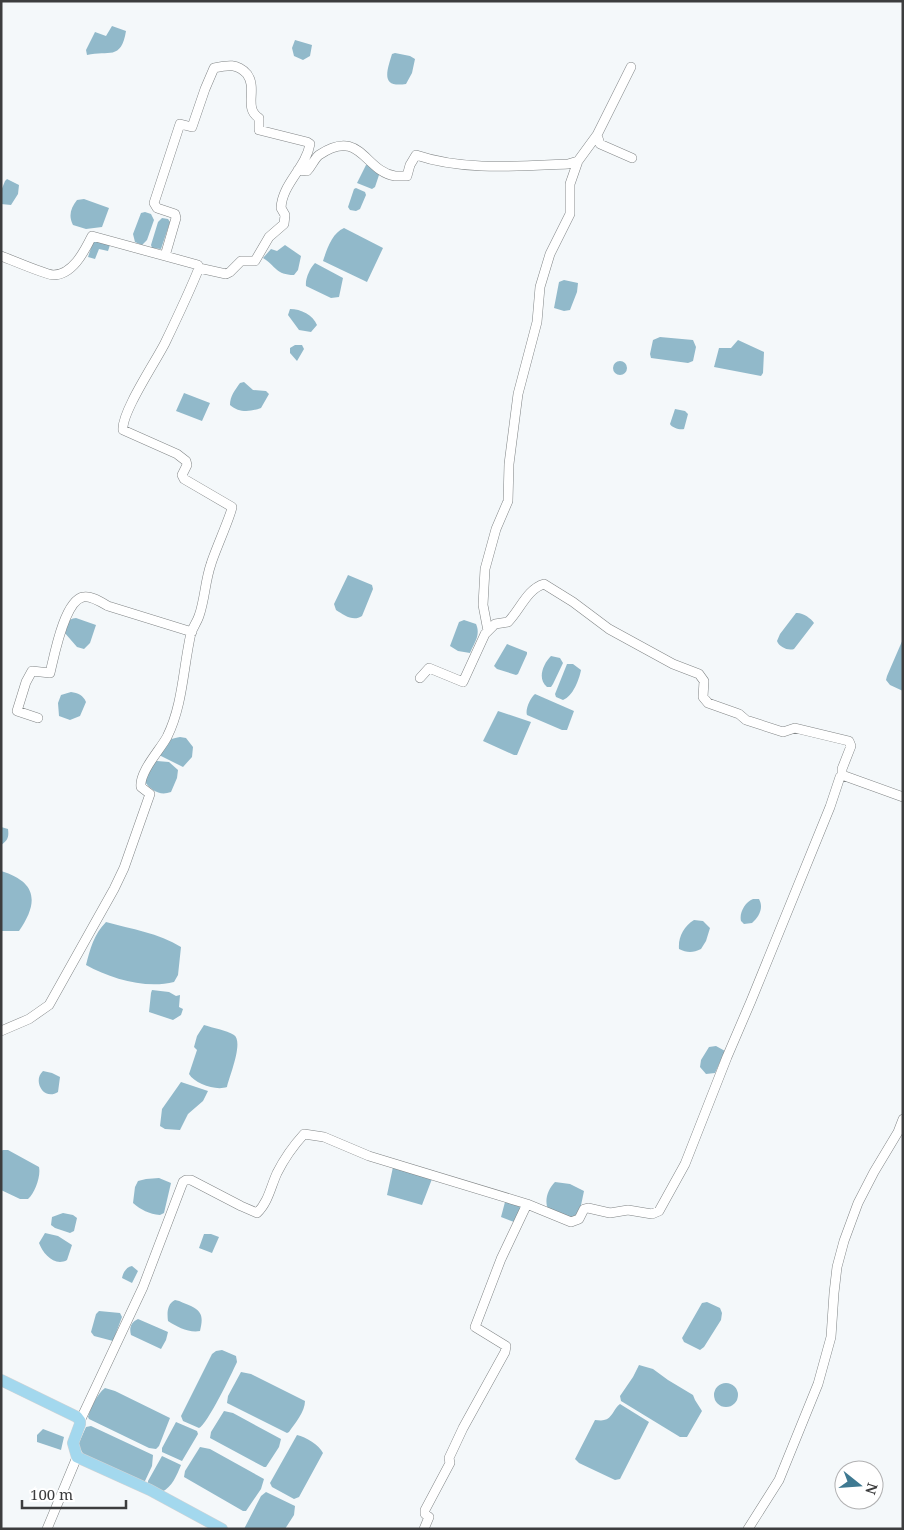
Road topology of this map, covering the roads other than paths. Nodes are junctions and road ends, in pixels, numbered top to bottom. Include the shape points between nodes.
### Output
1 (631, 67) dead end
2 (597, 136) junction
3 (632, 158) dead end
4 (578, 161) junction
5 (298, 170) junction
6 (1, 256) edge
7 (165, 256) junction
8 (199, 268) junction
9 (488, 631) junction
10 (192, 632) junction
11 (420, 678) dead end
12 (38, 718) dead end
13 (842, 775) junction
14 (903, 797) edge
15 (1, 1031) edge
16 (903, 1119) edge
17 (527, 1204) junction
18 (1, 1380) edge
19 (80, 1421) junction
20 (77, 1457) junction
21 (47, 1529) edge
22 (222, 1529) edge
23 (424, 1529) edge
24 (748, 1529) edge

1 - 2 street
2 - 3 street via 600,144
2 - 4 street
4 - 5 street via 568,164 476,165 430,160 416,155 407,176 394,176 380,169 358,149 342,145 317,156 307,171
4 - 9 street via 570,184 570,214 550,254 540,287 537,322 518,394 508,500 485,569 483,605
5 - 7 street via 310,144 259,130 258,118 250,106 250,78 235,65 214,68 192,127 180,124 154,203 157,208 175,214 176,218
5 - 8 street via 281,200 284,224 269,237 255,261 241,261 226,274
6 - 7 street via 53,275 72,266 84,254 92,236
7 - 8 street
8 - 10 street via 123,424 123,430 186,460 184,479 232,507 210,565 200,616
9 - 11 street via 462,682 429,668
9 - 13 street via 495,624 508,622 532,590 544,584 609,629 673,664 699,674 704,681 703,697 708,702 746,720 783,732 795,728 851,742
10 - 12 street via 84,596 75,600 66,616 50,673 32,671 26,682 17,711
10 - 15 street via 179,702 167,737 140,782 150,794 114,890 49,1005 29,1019
13 - 14 street
13 - 17 street via 686,1164 659,1211 652,1214 628,1210 610,1213 588,1208 579,1219 571,1222
16 - 24 street via 862,1195 844,1241 837,1267 831,1337 818,1384 779,1480
17 - 19 street via 369,1156 310,1133 304,1134 293,1148 257,1212 186,1180 143,1287
17 - 23 street via 501,1259 476,1327 506,1346 505,1352 463,1428 449,1458 450,1464 425,1510 429,1517
18 - 19 main road via 73,1414
19 - 20 main road via 73,1443
20 - 21 street
20 - 22 main road via 150,1490

